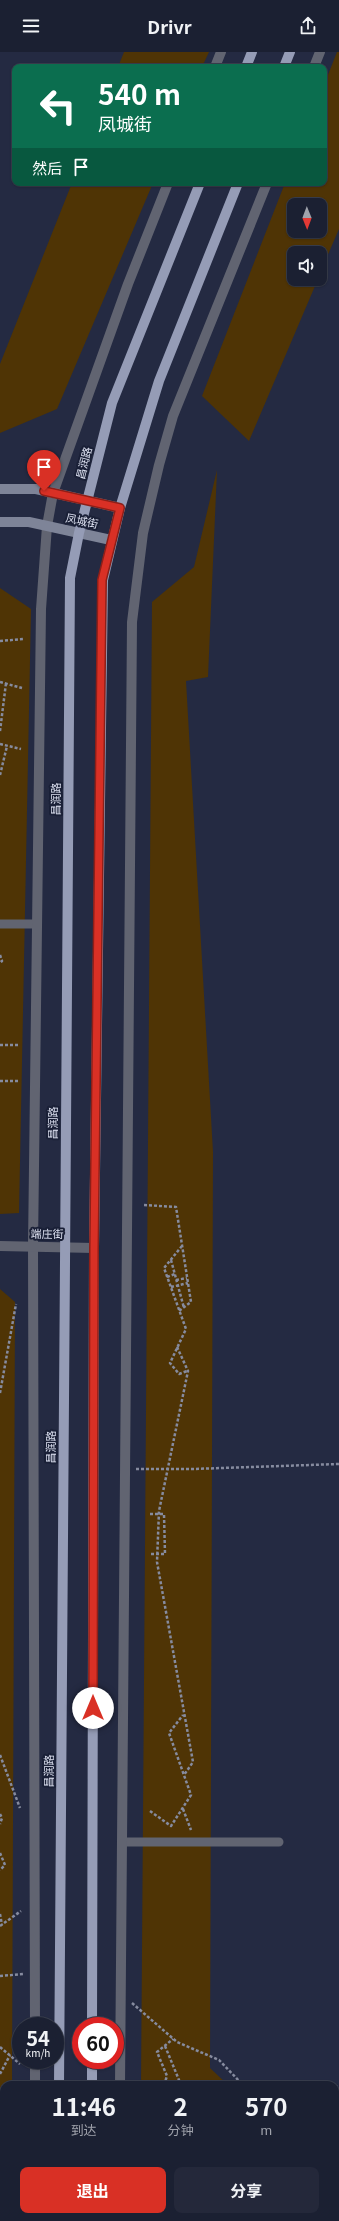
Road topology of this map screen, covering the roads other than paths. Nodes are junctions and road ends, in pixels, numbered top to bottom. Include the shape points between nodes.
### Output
1 (221, 52) edge
2 (252, 52) edge
3 (290, 52) edge
4 (320, 52) edge
5 (216, 64) edge
6 (247, 64) edge
7 (285, 64) edge
8 (315, 64) edge
9 (167, 186) edge
10 (199, 186) edge
11 (237, 186) edge
12 (266, 186) edge
13 (0, 489) edge
14 (53, 493) junction
15 (87, 501) junction
16 (120, 508) junction
17 (0, 522) edge
18 (46, 526) junction
19 (79, 532) junction
20 (111, 540) junction
21 (0, 924) edge
22 (37, 924) junction
23 (0, 1246) edge
24 (33, 1246) junction
25 (64, 1247) junction
26 (94, 1248) junction
27 (123, 1842) junction
28 (279, 1842) dead end
29 (35, 2017) edge
30 (92, 2017) edge
31 (35, 2069) edge
32 (92, 2069) edge
33 (34, 2081) edge
34 (59, 2081) edge
35 (92, 2081) edge
36 (120, 2081) edge

1 - 5 street
2 - 6 main road
3 - 7 main road
4 - 8 street
9 - 14 street via 128,284
10 - 15 main road, 昌润路 via 112,403
11 - 16 main road via 159,381
12 - 27 street via 173,416 143,533 132,622
13 - 14 main road, 凤城街 via 36,489
14 - 15 main road, 凤城街
14 - 18 street
15 - 16 main road, 凤城街
15 - 19 main road, 昌润路
16 - 20 main road
17 - 18 main road, 凤城街 via 29,522
18 - 19 main road, 凤城街
18 - 22 street via 41,608
19 - 20 main road, 凤城街
19 - 25 main road, 昌润路 via 70,578
20 - 26 main road via 102,580
21 - 22 lane
22 - 24 street
23 - 24 street, 端庄街
24 - 25 street, 端庄街
24 - 29 street
25 - 26 street, 端庄街
25 - 34 main road, 昌润路
26 - 30 main road
27 - 28 lane
27 - 36 street
31 - 33 street
32 - 35 main road

